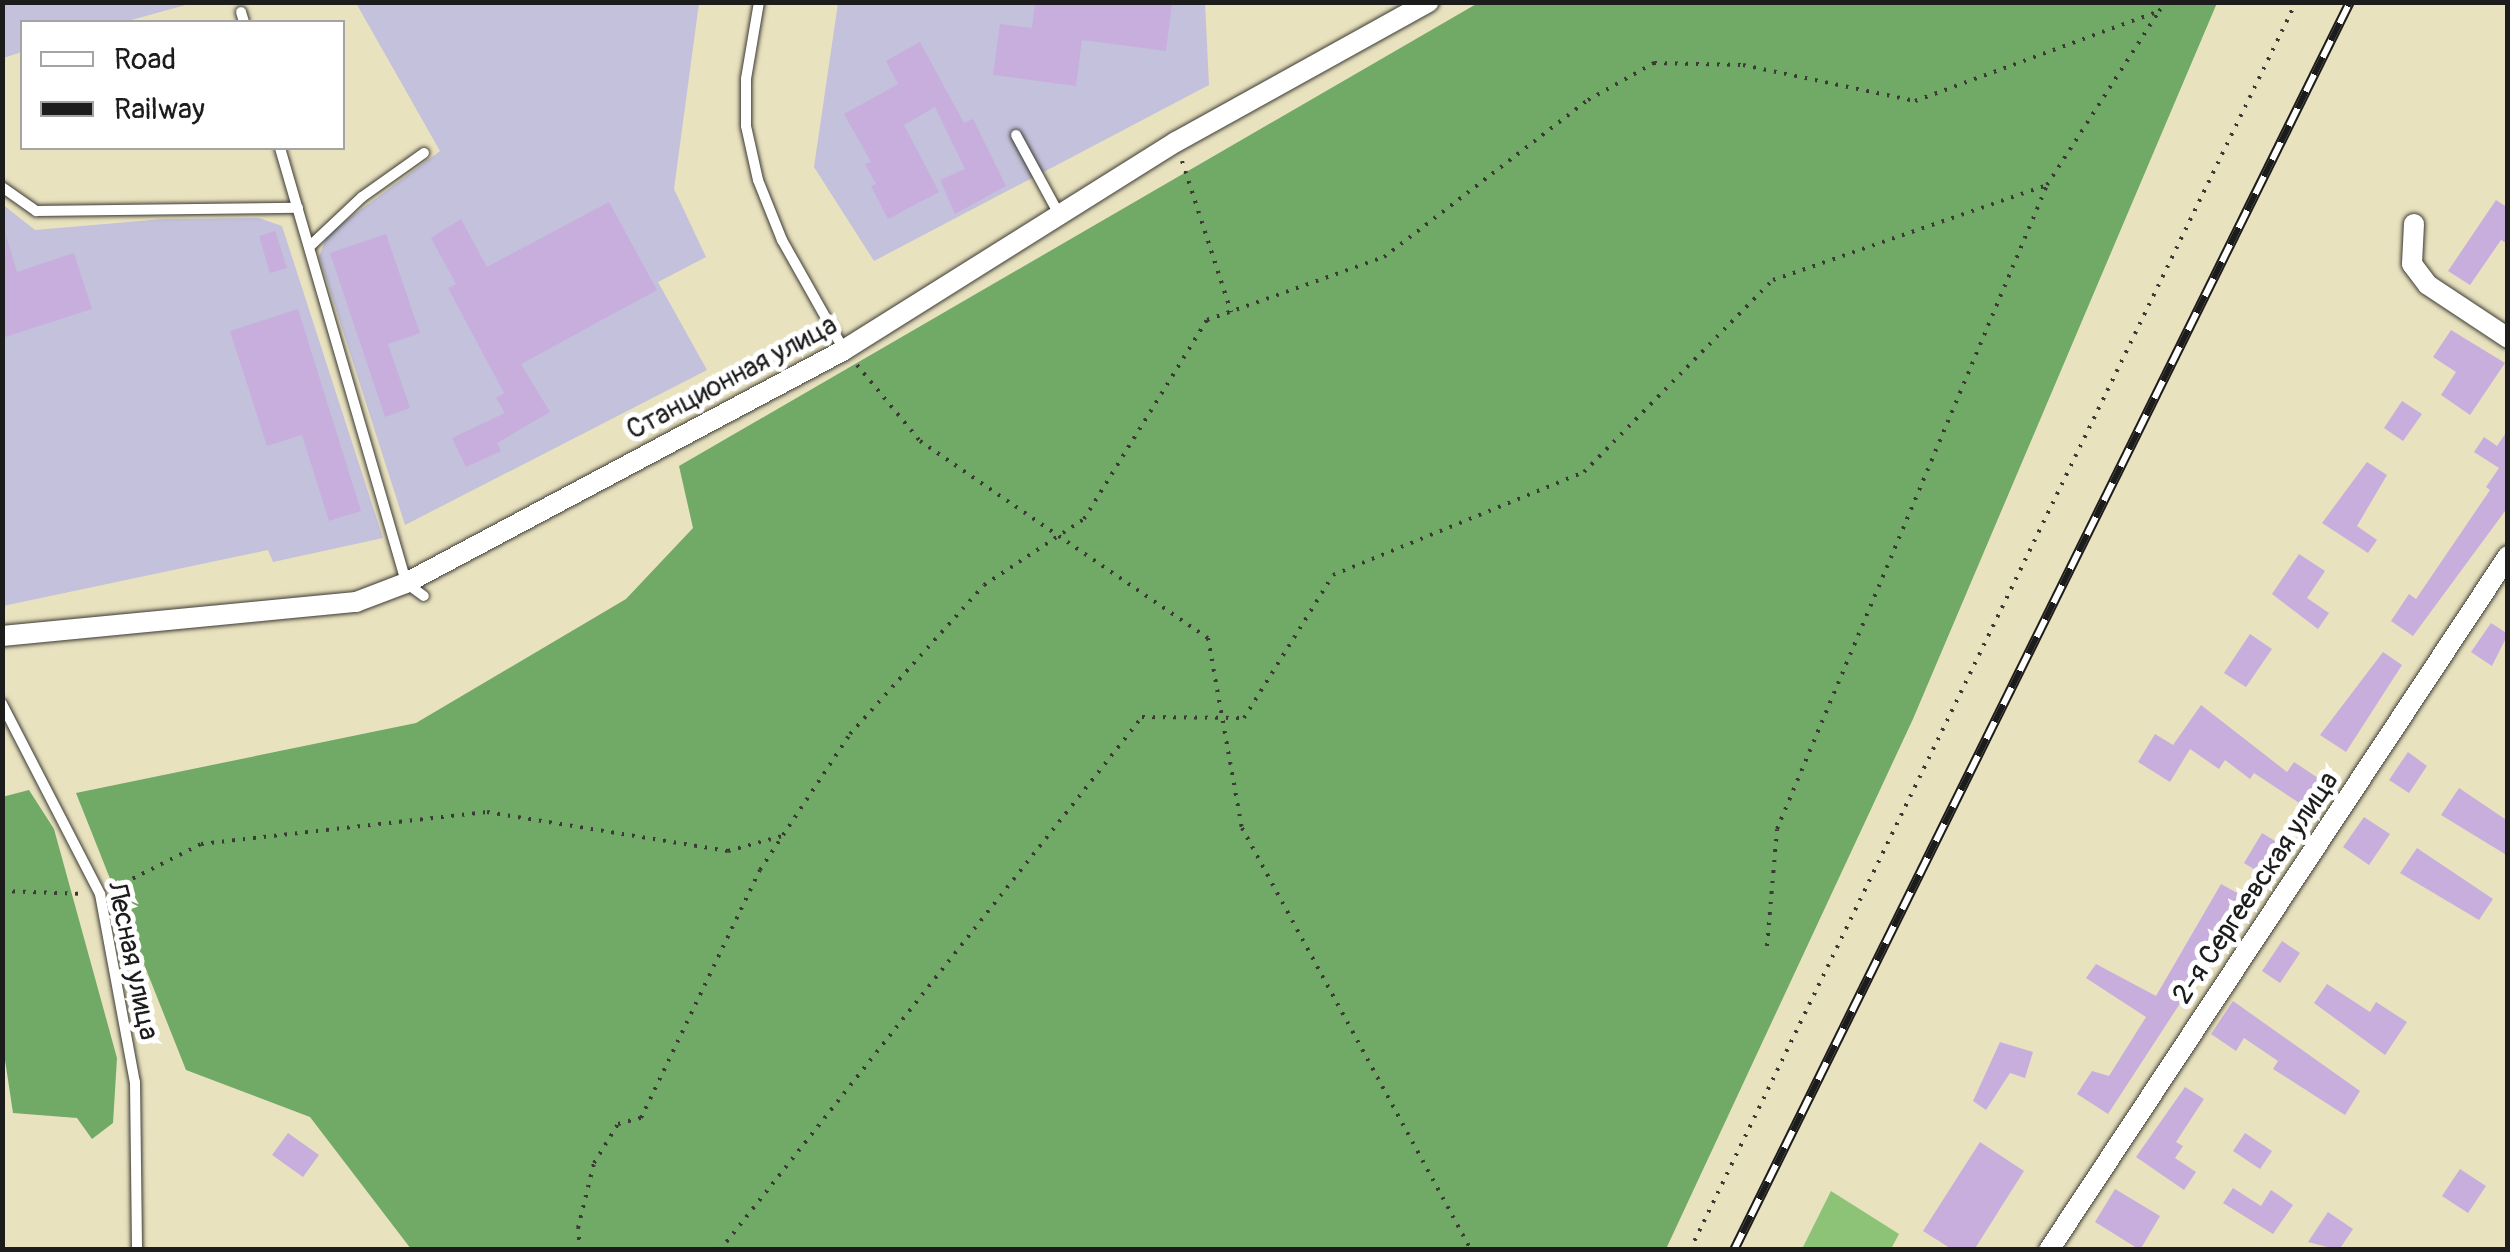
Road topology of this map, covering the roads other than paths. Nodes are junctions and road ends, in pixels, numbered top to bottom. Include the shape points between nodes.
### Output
1 (758, 2) edge
2 (1429, 2) edge
3 (1016, 135) dead end
4 (281, 150) edge
5 (424, 152) dead end
6 (2, 187) edge
7 (298, 208) junction
8 (1060, 216) junction
9 (2414, 224) dead end
10 (309, 247) junction
11 (2508, 338) edge
12 (844, 350) junction
13 (2508, 556) edge
14 (406, 583) junction
15 (424, 596) dead end
16 (2, 636) edge
17 (2, 704) edge
18 (137, 1250) edge
19 (2049, 1250) edge

1 - 12 lane via 746,79 746,126 758,180 782,240
2 - 8 street, Станционная улица via 1176,142
3 - 8 lane
4 - 7 lane
5 - 10 lane via 362,196
6 - 7 lane via 36,211
7 - 10 lane
8 - 12 street, Станционная улица
9 - 11 street via 2412,264 2428,285
10 - 14 lane
12 - 14 street, Станционная улица
13 - 19 street, 2-я Сергеевская улица
14 - 15 lane
14 - 16 street, Станционная улица via 356,602
17 - 18 lane, Лесная улица via 100,894 135,1082

